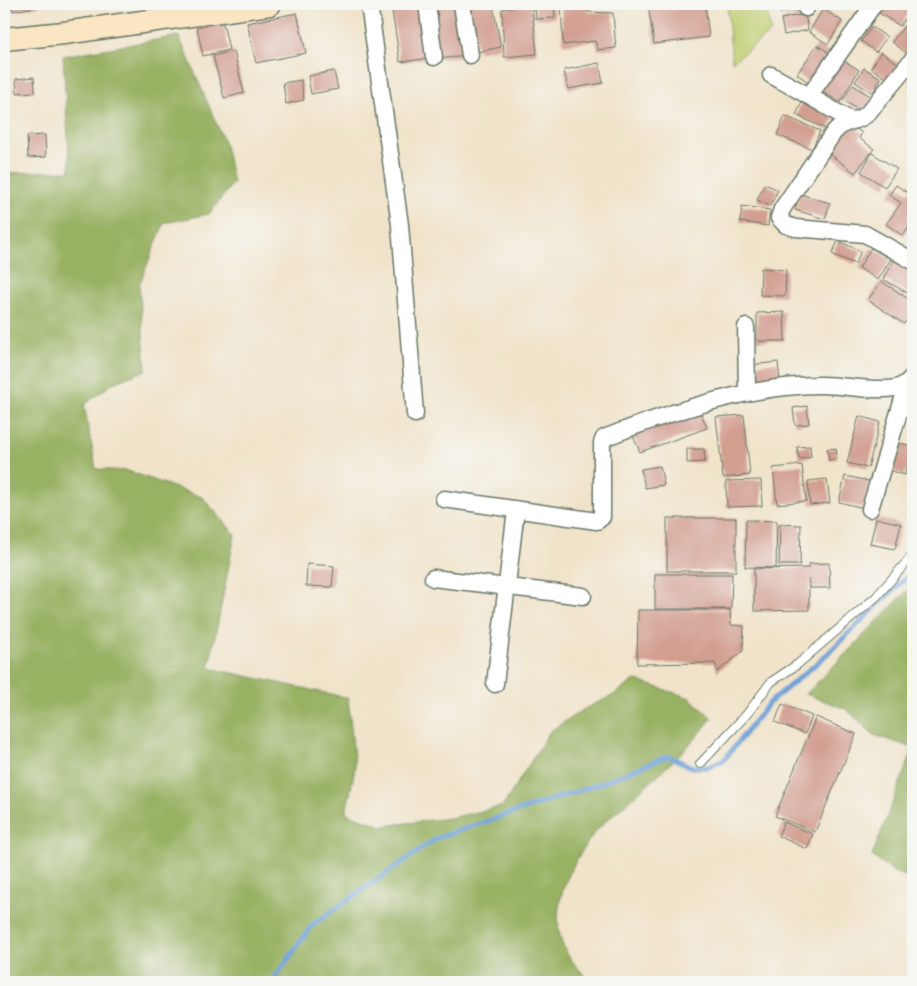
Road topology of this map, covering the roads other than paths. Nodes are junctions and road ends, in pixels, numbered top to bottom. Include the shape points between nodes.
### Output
1 (270, 4) edge
2 (369, 4) edge
3 (426, 4) edge
4 (462, 4) edge
5 (874, 4) edge
6 (4, 39) edge
7 (470, 56) dead end
8 (434, 57) dead end
9 (913, 59) edge
10 (771, 75) dead end
11 (810, 96) junction
12 (850, 120) junction
13 (913, 261) edge
14 (746, 327) dead end
15 (911, 379) edge
16 (747, 393) junction
17 (416, 414) dead end
18 (444, 499) dead end
19 (870, 508) dead end
20 (516, 510) junction
21 (913, 555) edge
22 (433, 578) dead end
23 (507, 587) junction
24 (583, 596) dead end
25 (495, 684) dead end
26 (700, 764) dead end

1 - 6 street
2 - 17 street via 400,225
3 - 8 street
4 - 7 street
5 - 11 street
9 - 12 street via 867,114 861,119
10 - 11 street
11 - 12 street
12 - 13 street via 834,132 782,209 780,220 796,228 865,234
14 - 16 street
15 - 16 street via 895,389 821,385
15 - 19 street
16 - 20 street via 674,413 604,438 602,517 597,521
18 - 20 street
20 - 23 street
21 - 26 lane via 876,597 798,664 771,682 747,714
22 - 23 street
23 - 24 street
23 - 25 street

